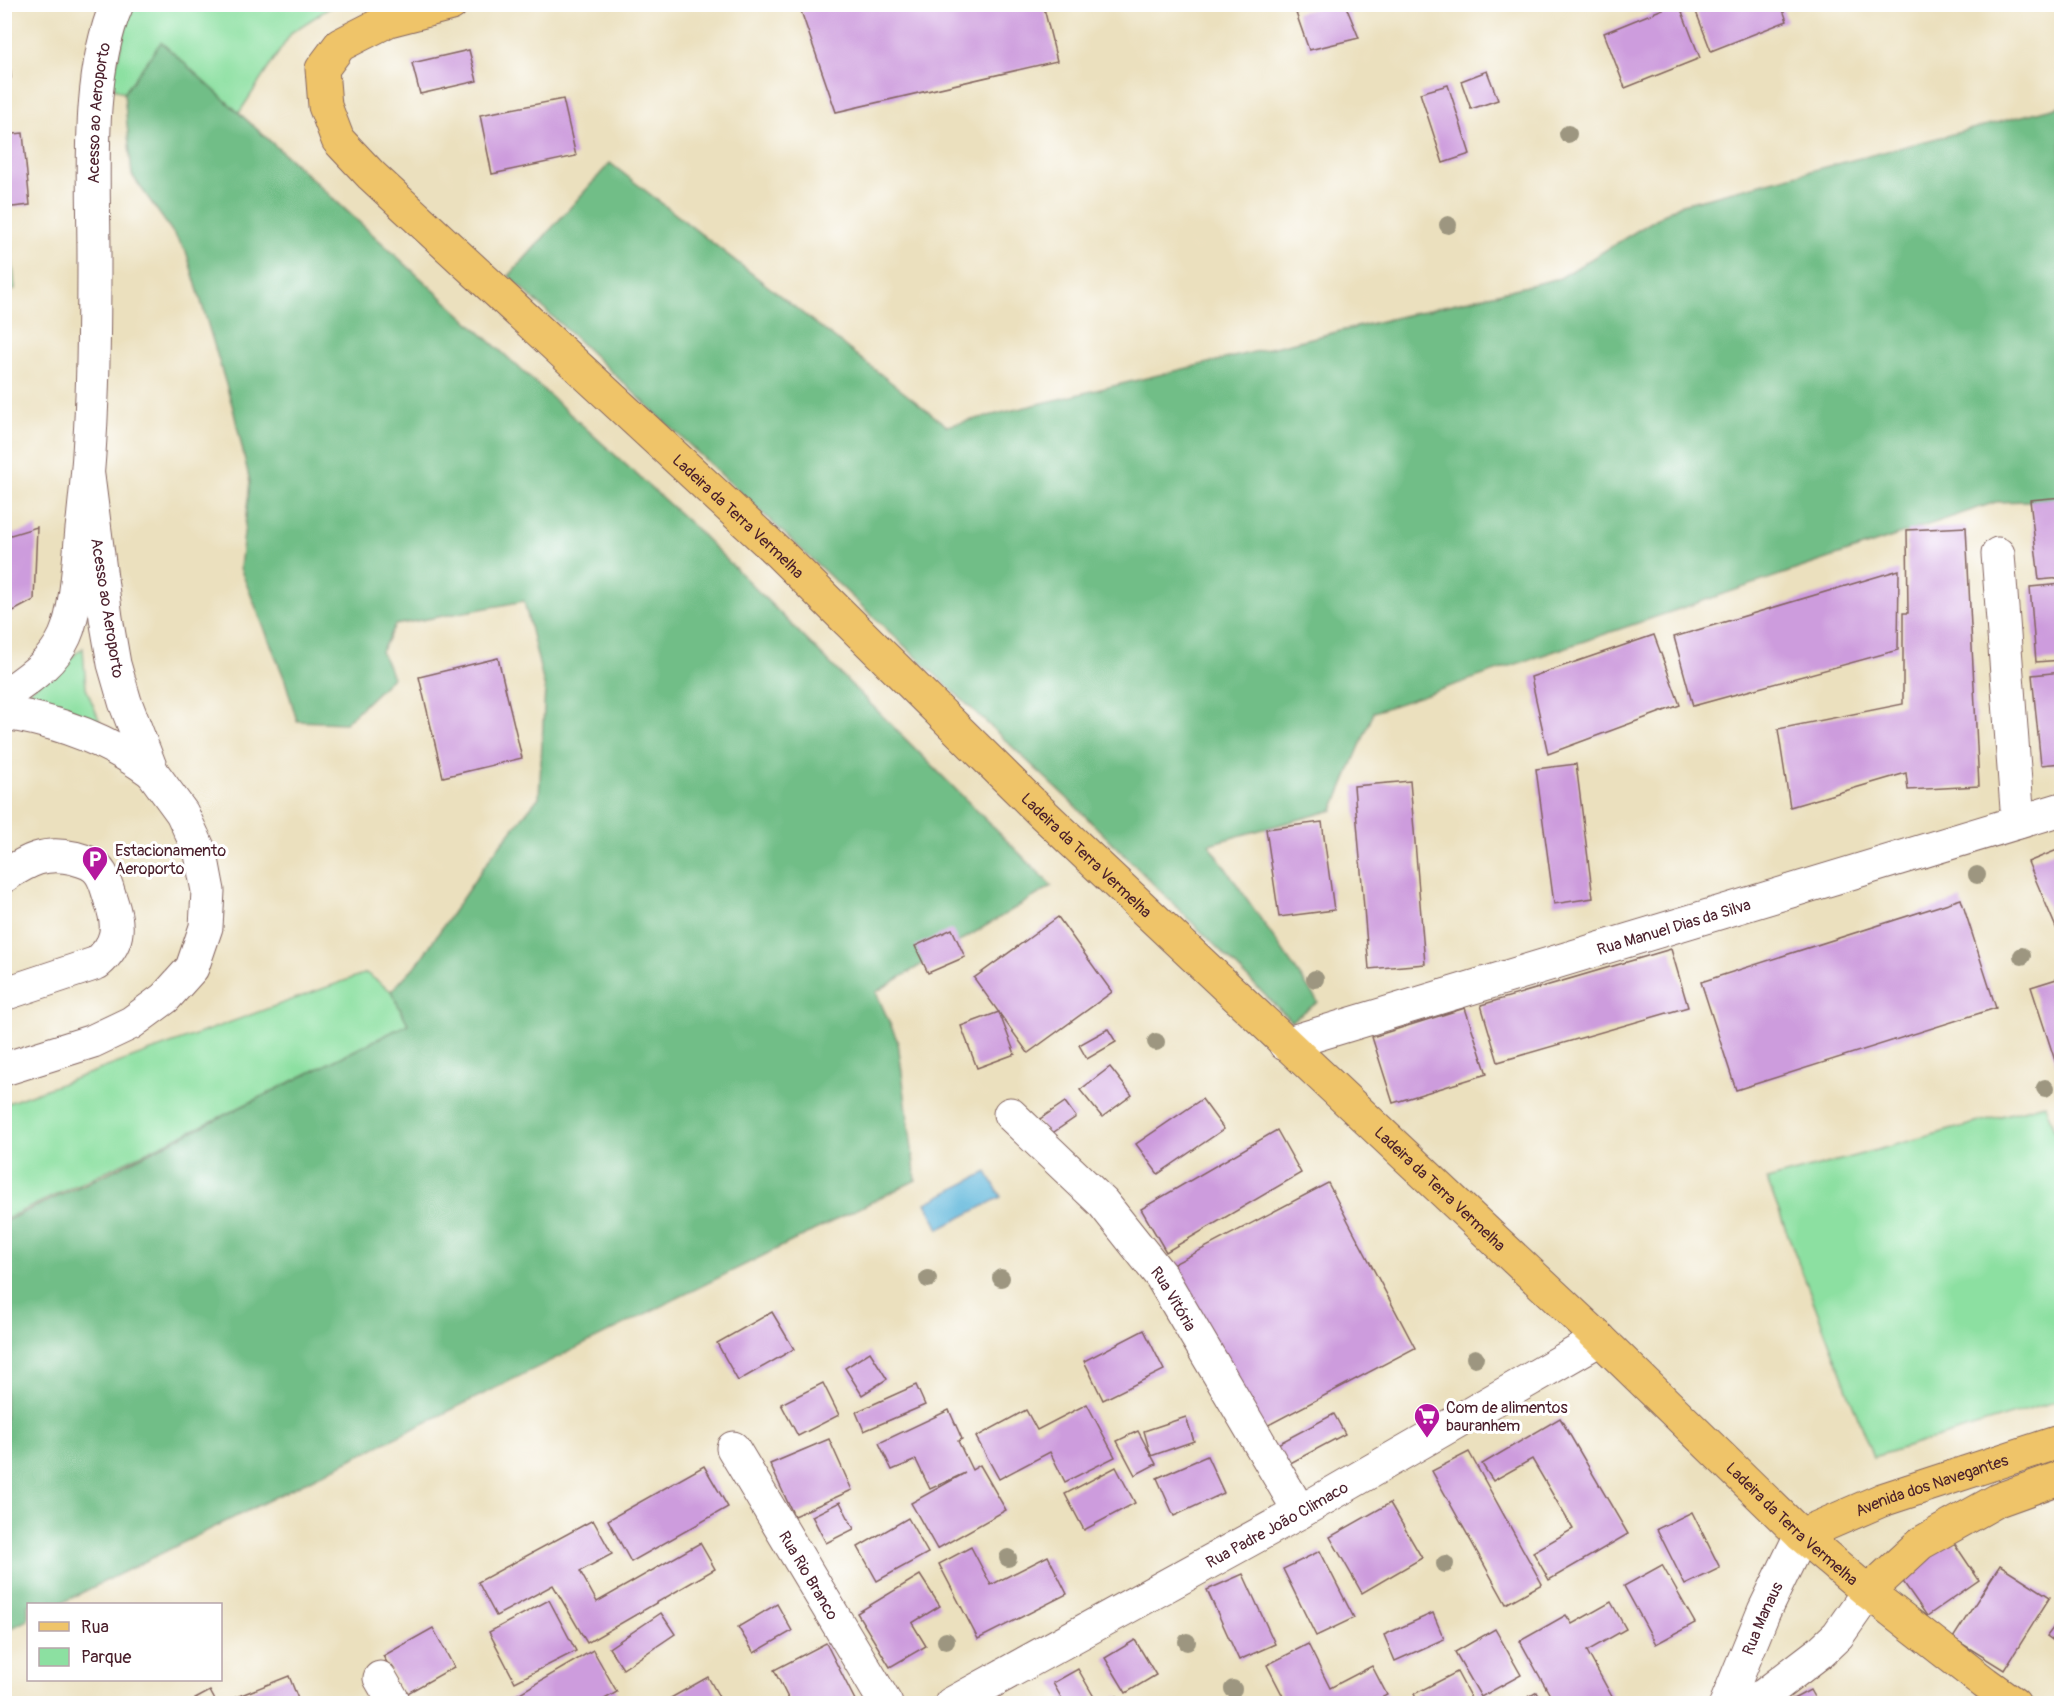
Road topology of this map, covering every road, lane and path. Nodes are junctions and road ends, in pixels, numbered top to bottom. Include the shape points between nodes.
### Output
1 (117, 4) edge
2 (451, 4) edge
3 (88, 477) junction
4 (1998, 554) dead end
5 (4, 696) edge
6 (4, 712) edge
7 (152, 772) junction
8 (2061, 809) edge
9 (2018, 822) junction
10 (4, 876) edge
11 (4, 994) edge
12 (1285, 1044) junction
13 (4, 1069) edge
14 (1010, 1114) dead end
15 (1600, 1339) junction
16 (2061, 1441) edge
17 (733, 1448) dead end
18 (2061, 1477) edge
19 (1300, 1512) junction
20 (1801, 1535) junction
21 (1868, 1592) junction
22 (886, 1704) edge
23 (951, 1704) edge
24 (1726, 1704) edge
25 (1742, 1704) edge
26 (2014, 1704) edge

1 - 3 street, Acesso ao Aeroporto via 109,21 96,85
2 - 12 main road, Ladeira da Terra Vermelha via 389,20 340,45 322,69 325,106 338,140 780,554
3 - 5 street, Acesso ao Aeroporto via 75,598 66,635 51,659
3 - 7 street, Acesso ao Aeroporto via 114,664
4 - 9 street
6 - 7 street via 75,729 126,753
7 - 13 street, Acesso ao Aeroporto via 182,813 201,854 208,891 206,927 192,968 165,999 131,1023 93,1041
8 - 9 street, Rua Manuel Dias da Silva
9 - 12 street, Rua Manuel Dias da Silva
10 - 11 street via 42,856 59,854 93,865 102,875 117,932 97,963
12 - 15 main road, Ladeira da Terra Vermelha
14 - 19 street, Rua Vitória via 1103,1203 1161,1276
15 - 19 street, Rua Padre João Climaco
15 - 20 main road, Ladeira da Terra Vermelha
16 - 20 main road, Avenida dos Navegantes via 1882,1500
17 - 22 street, Rua Rio Branco
18 - 21 main road via 1998,1500 1921,1544
19 - 23 street, Rua Padre João Climaco
20 - 21 main road, Ladeira da Terra Vermelha
20 - 24 street, Rua Manaus
21 - 25 street via 1838,1635 1819,1653 1763,1696
21 - 26 main road, Ladeira da Terra Vermelha

